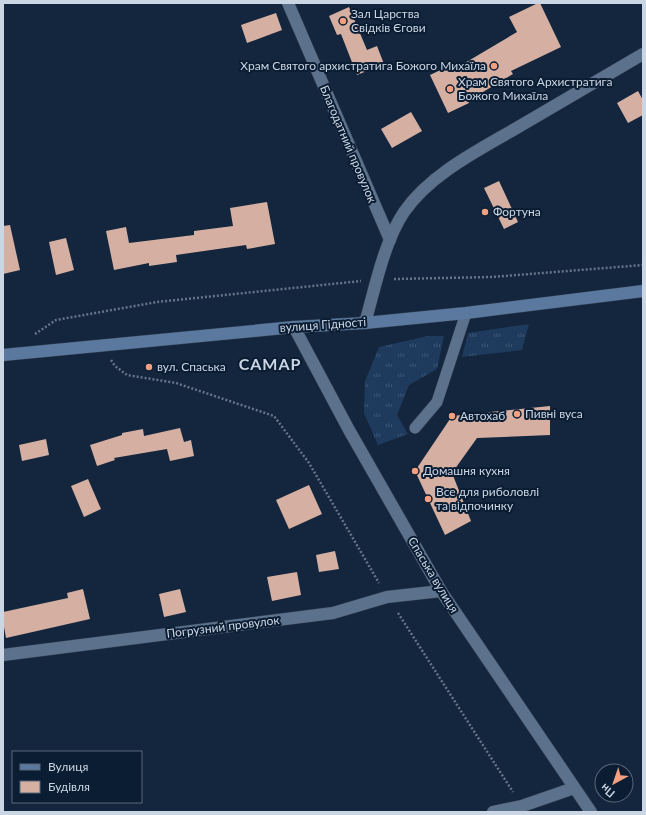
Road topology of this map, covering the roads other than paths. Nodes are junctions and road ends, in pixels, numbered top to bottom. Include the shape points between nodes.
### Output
1 (288, 3) edge
2 (643, 54) edge
3 (390, 240) junction
4 (643, 291) edge
5 (466, 313) junction
6 (365, 323) junction
7 (294, 327) junction
8 (3, 355) edge
9 (415, 428) dead end
10 (441, 591) junction
11 (3, 655) edge
12 (574, 788) junction
13 (493, 812) edge
14 (591, 812) edge

1 - 3 street, Благодатний провулок
2 - 3 street via 444,172 404,212
3 - 6 street
4 - 5 main road, вулиця Гідності
5 - 6 main road, вулиця Гідності
5 - 9 lane via 437,402
6 - 7 main road, вулиця Гідності
7 - 8 main road, вулиця Гідності
7 - 10 street, Спаська вулиця via 349,430
10 - 11 street, Погрузний провулок via 387,596 333,613
10 - 12 street, Спаська вулиця
12 - 13 street via 522,806
12 - 14 street, Спаська вулиця

